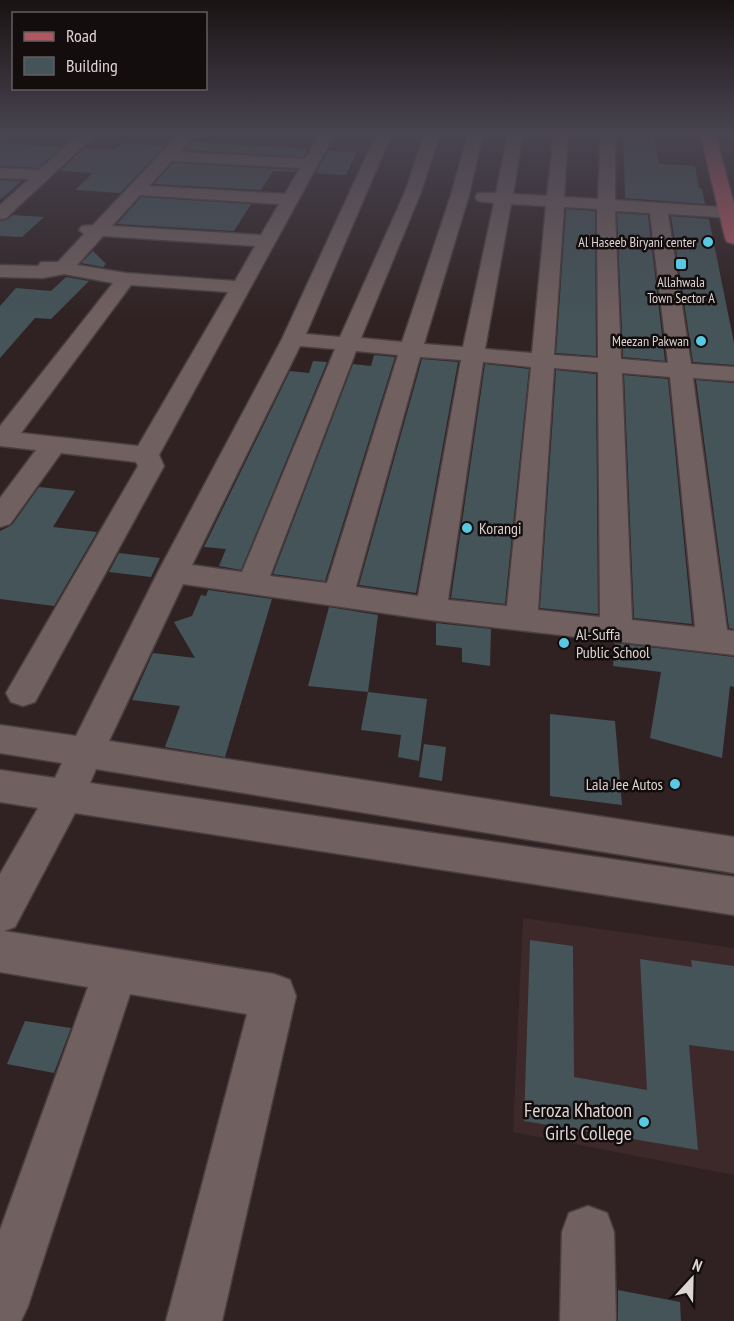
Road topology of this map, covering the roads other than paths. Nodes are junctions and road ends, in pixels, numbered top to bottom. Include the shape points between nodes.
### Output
1 (22, 195) edge
2 (124, 195) edge
3 (132, 195) edge
4 (208, 195) edge
5 (293, 195) edge
6 (398, 195) edge
7 (400, 195) edge
8 (455, 195) edge
9 (460, 195) junction
10 (506, 195) edge
11 (556, 195) edge
12 (606, 195) edge
13 (725, 195) edge
14 (505, 198) junction
15 (290, 200) junction
16 (556, 201) junction
17 (606, 205) junction
18 (658, 208) junction
19 (731, 213) edge
20 (0, 214) edge
21 (94, 230) junction
22 (734, 238) edge
23 (266, 241) junction
24 (53, 267) junction
25 (5, 269) edge
26 (126, 279) junction
27 (240, 287) junction
28 (0, 288) edge
29 (293, 339) junction
30 (348, 344) junction
31 (411, 349) junction
32 (473, 354) junction
33 (544, 361) junction
34 (611, 366) junction
35 (681, 371) junction
36 (734, 374) edge
37 (1, 439) edge
38 (54, 444) junction
39 (146, 455) junction
40 (0, 518) edge
41 (173, 572) junction
42 (252, 584) junction
43 (338, 596) junction
44 (431, 609) junction
45 (522, 618) junction
46 (616, 629) junction
47 (723, 641) edge
48 (23, 693) dead end
49 (0, 739) edge
50 (88, 752) junction
51 (0, 786) edge
52 (65, 796) junction
53 (734, 855) edge
54 (734, 897) edge
55 (0, 913) edge
56 (0, 951) edge
57 (116, 970) junction
58 (588, 1232) dead end
59 (0, 1306) edge
60 (194, 1321) edge
61 (588, 1321) edge

1 - 20 street
2 - 21 street
3 - 21 street
4 - 15 street
5 - 15 street
6 - 29 street
7 - 30 street
8 - 9 street
9 - 14 street
9 - 31 street
10 - 14 street
11 - 16 street
12 - 17 street
13 - 19 main road
14 - 16 street
14 - 32 street
15 - 23 street
16 - 17 street
16 - 33 street
17 - 18 street
17 - 34 street
18 - 19 street
18 - 35 street
19 - 22 main road
21 - 23 street
21 - 24 street
23 - 27 street
24 - 25 street via 43,272
24 - 26 street
25 - 28 street
26 - 27 street
26 - 37 street
27 - 39 street
29 - 30 street
29 - 41 street
30 - 31 street
30 - 42 street
31 - 32 street
31 - 43 street
32 - 33 street
32 - 44 street
33 - 34 street
33 - 45 street
34 - 35 street
34 - 46 street
35 - 36 street
35 - 47 street
37 - 38 street
38 - 39 street
38 - 40 street
39 - 48 street via 151,465
41 - 42 street
41 - 50 street
42 - 43 street
43 - 44 street
44 - 45 street
45 - 46 street
46 - 47 street
49 - 50 street
50 - 52 street
50 - 53 street
51 - 52 street
52 - 54 street
52 - 55 street
56 - 57 street
57 - 59 street
57 - 60 street via 274,996
58 - 61 street

